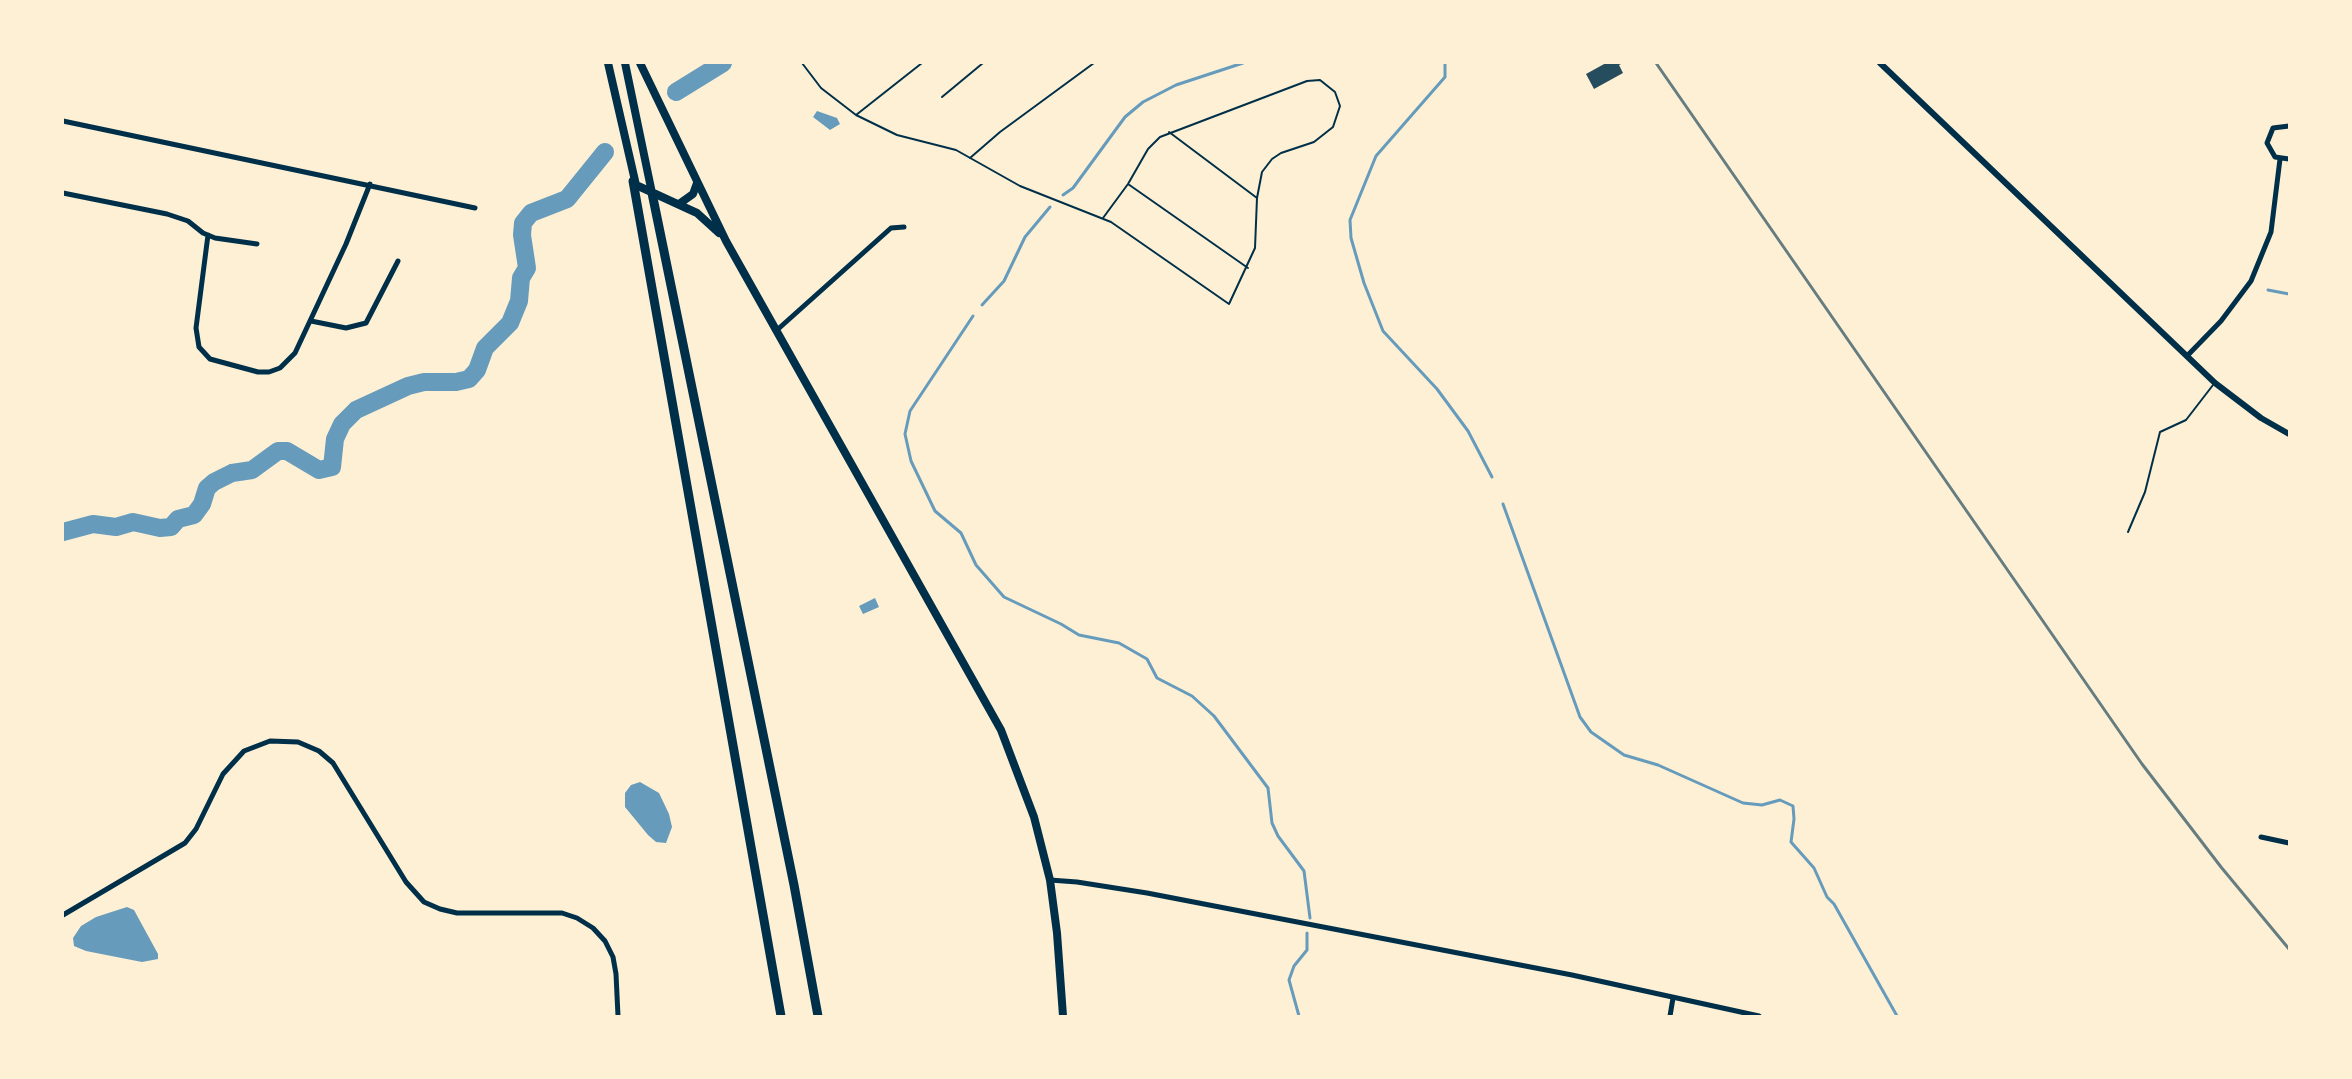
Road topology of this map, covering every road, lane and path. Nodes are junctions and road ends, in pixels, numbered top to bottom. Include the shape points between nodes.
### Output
1 (608, 63) edge
2 (625, 63) edge
3 (640, 63) edge
4 (802, 63) edge
5 (922, 63) edge
6 (983, 63) edge
7 (1094, 63) edge
8 (1880, 63) edge
9 (942, 97) dead end
10 (856, 115) junction
11 (63, 121) edge
12 (2289, 126) edge
13 (1169, 132) junction
14 (970, 158) junction
15 (2280, 159) junction
16 (2289, 159) edge
17 (633, 181) junction
18 (697, 183) junction
19 (370, 184) junction
20 (1128, 184) junction
21 (63, 192) edge
22 (652, 194) junction
23 (1257, 198) junction
24 (679, 204) junction
25 (476, 208) dead end
26 (1103, 218) junction
27 (904, 227) dead end
28 (208, 235) junction
29 (726, 241) junction
30 (257, 244) dead end
31 (398, 261) dead end
32 (1248, 268) junction
33 (311, 321) junction
34 (777, 330) junction
35 (2187, 356) junction
36 (2215, 383) junction
37 (2289, 434) edge
38 (2128, 532) dead end
39 (2261, 837) dead end
40 (2289, 843) edge
41 (1050, 880) junction
42 (63, 915) edge
43 (1673, 998) junction
44 (618, 1016) edge
45 (780, 1016) edge
46 (818, 1016) edge
47 (1063, 1016) edge
48 (1670, 1016) edge
49 (1759, 1016) edge

1 - 17 main road
2 - 22 main road
3 - 18 main road
4 - 10 lane via 821,88
5 - 10 lane
6 - 9 lane
7 - 14 lane
8 - 35 street
10 - 14 lane via 897,135 946,147
11 - 19 street
12 - 15 street via 2273,128 2267,138 2268,149
13 - 20 lane via 1154,142
13 - 23 lane
13 - 23 lane via 1307,81 1320,81 1335,92 1340,106 1333,128 1314,142 1272,159 1262,172
14 - 26 lane via 1020,186
15 - 16 street
15 - 35 street via 2271,232 2251,281 2221,321
17 - 22 main road
17 - 45 highway
18 - 24 main road via 693,194
18 - 29 main road
19 - 25 street
19 - 33 street
20 - 26 lane
20 - 32 lane
21 - 28 street via 167,214 188,221
22 - 24 main road
22 - 46 highway via 790,862
23 - 32 lane via 1257,237
24 - 29 main road via 710,222
26 - 32 lane via 1229,304
27 - 34 street via 891,228
28 - 30 street
28 - 33 street via 196,339 205,355 241,368 269,372 280,368 295,353
29 - 34 main road
31 - 33 street via 366,323 346,328
34 - 41 main road via 1001,730 1034,817
35 - 36 street
36 - 37 street
36 - 38 lane via 2186,420 2160,432 2145,492
39 - 40 street
41 - 43 street via 1147,893
41 - 47 main road
42 - 44 street via 185,843 224,774 244,751 270,741 298,742 319,751 333,763 406,882 424,902 457,913 562,913 592,928 613,957
43 - 48 street
43 - 49 street

